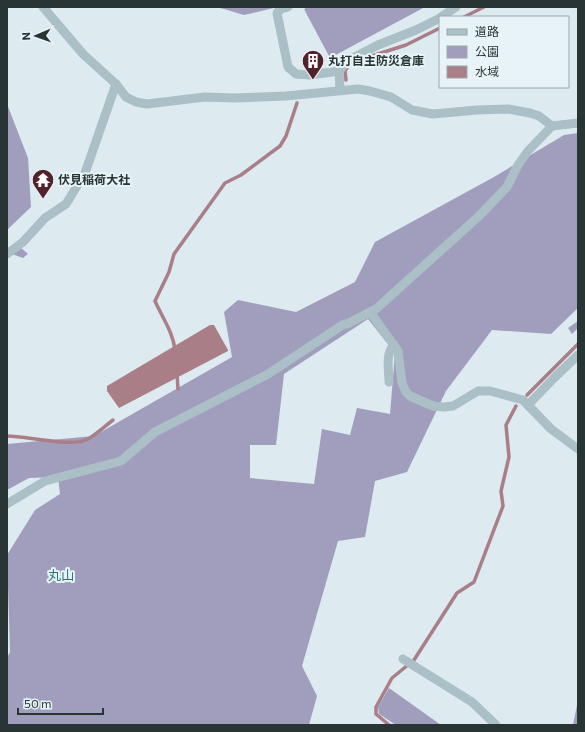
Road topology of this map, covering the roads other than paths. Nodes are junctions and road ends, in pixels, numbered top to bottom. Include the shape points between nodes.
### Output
1 (43, 7) edge
2 (288, 7) edge
3 (456, 7) edge
4 (442, 16) edge
5 (439, 18) edge
6 (339, 72) junction
7 (116, 84) junction
8 (339, 89) junction
9 (578, 123) edge
10 (552, 126) junction
11 (7, 254) edge
12 (370, 312) junction
13 (394, 345) junction
14 (578, 355) edge
15 (389, 382) dead end
16 (528, 405) junction
17 (578, 449) edge
18 (7, 504) edge
19 (407, 662) dead end
20 (496, 725) edge

1 - 7 street via 83,54
2 - 6 street via 277,13 288,67 296,74
3 - 4 street
5 - 6 street via 349,60
6 - 8 street
7 - 8 street via 126,97 147,104 205,97 289,96
7 - 11 street via 85,173 66,204 45,218 23,242
8 - 10 street via 370,91 391,97 412,110 433,114 478,110 523,111 539,116
9 - 10 street
10 - 12 street via 528,151 507,187 479,216
12 - 13 street
12 - 18 street via 344,324 268,374 155,432 121,461 45,480
13 - 15 street via 389,355
13 - 16 street via 400,360 401,380 410,396 444,408 453,406 478,391 485,391 523,400
14 - 16 street
16 - 17 street via 551,429
19 - 20 street via 472,702

